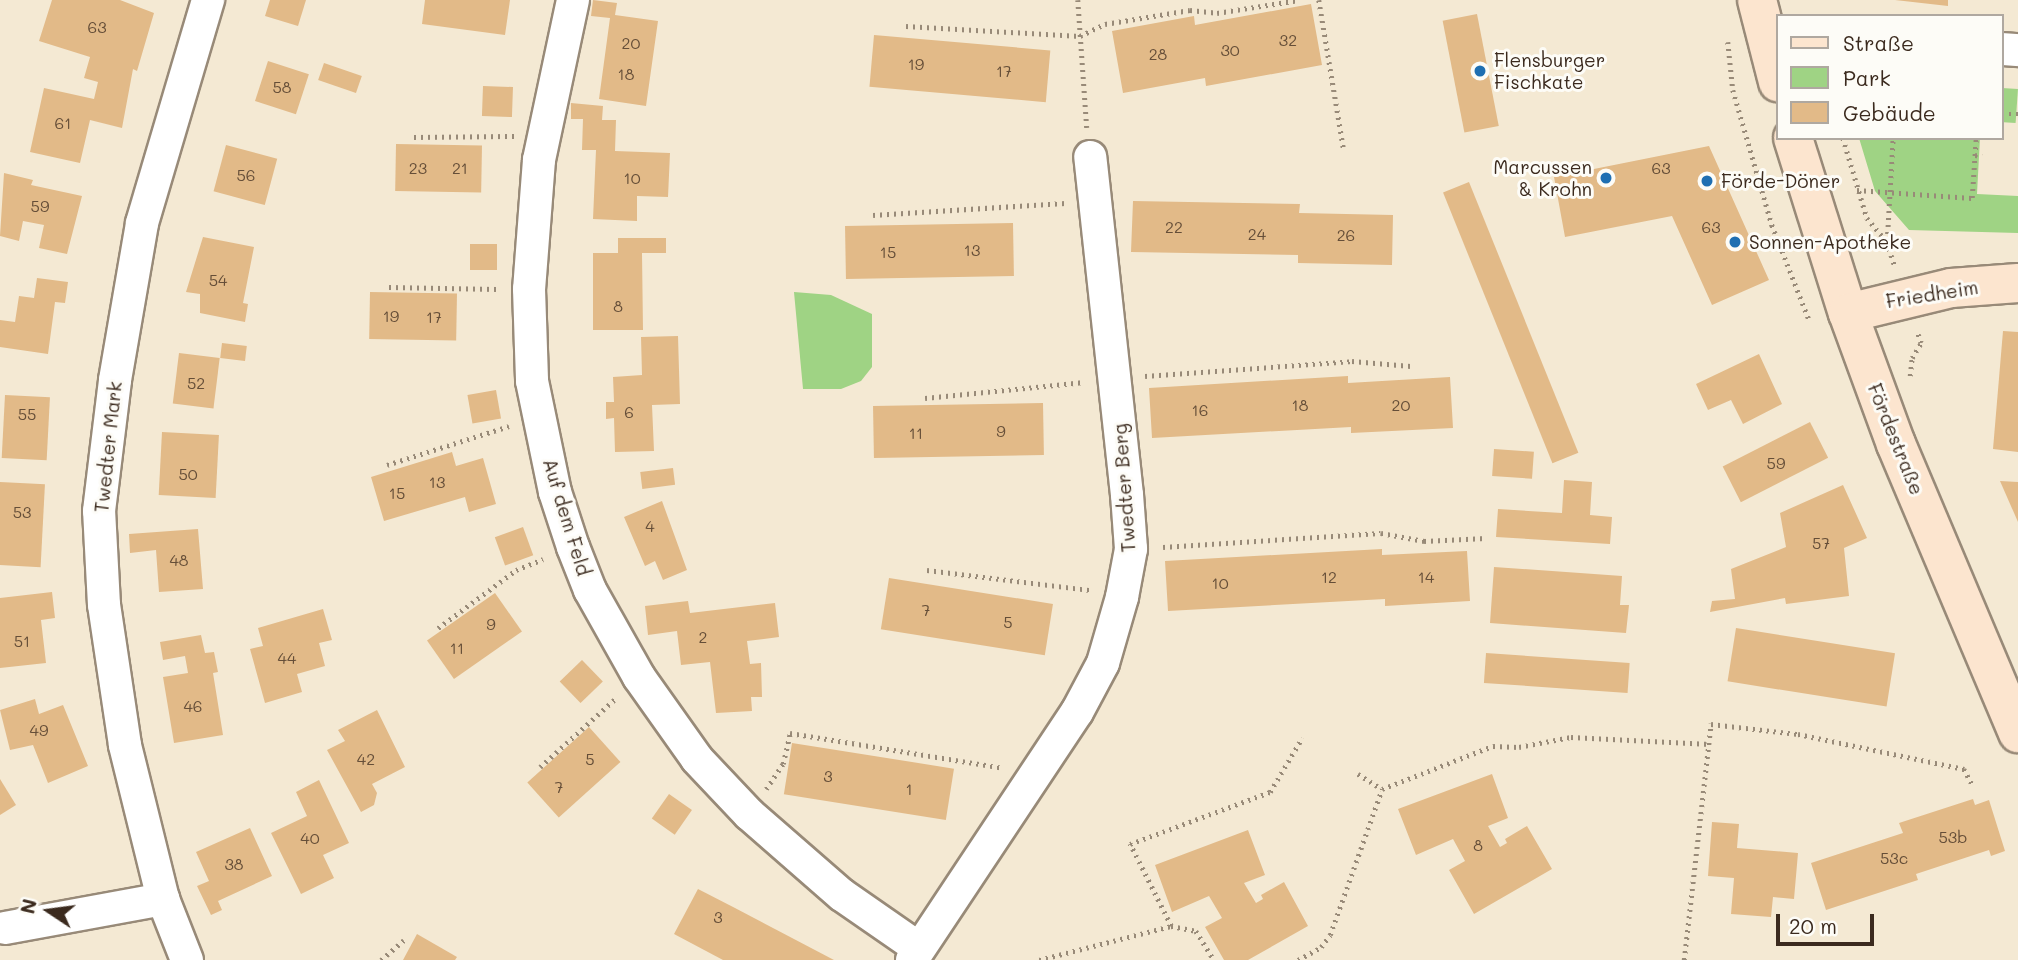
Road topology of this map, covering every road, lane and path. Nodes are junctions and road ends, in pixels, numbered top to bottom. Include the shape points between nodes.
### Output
1 (208, 0) edge
2 (573, 0) edge
3 (1078, 0) edge
4 (1299, 0) edge
5 (1319, 0) edge
6 (1757, 0) edge
7 (906, 26) dead end
8 (1080, 36) junction
9 (1776, 65) edge
10 (414, 137) dead end
11 (1794, 140) edge
12 (1844, 140) edge
13 (1893, 140) edge
14 (1976, 140) edge
15 (1344, 151) dead end
16 (1975, 155) junction
17 (1982, 156) dead end
18 (1090, 157) joint
19 (539, 160) junction
20 (1857, 190) junction
21 (1890, 192) junction
22 (1094, 202) junction
23 (873, 215) dead end
24 (1887, 242) junction
25 (2018, 283) edge
26 (389, 287) dead end
27 (529, 289) junction
28 (1905, 298) junction
29 (1848, 313) junction
30 (1411, 366) dead end
31 (1115, 379) junction
32 (925, 398) dead end
33 (540, 419) junction
34 (387, 466) dead end
35 (1486, 538) dead end
36 (573, 547) junction
37 (1130, 549) junction
38 (927, 570) dead end
39 (1122, 597) junction
40 (438, 628) dead end
41 (639, 677) junction
42 (2018, 733) edge
43 (1302, 738) dead end
44 (1710, 744) junction
45 (540, 767) dead end
46 (1038, 774) junction
47 (1357, 775) dead end
48 (1972, 784) dead end
49 (1382, 789) junction
50 (764, 791) dead end
51 (163, 899) junction
52 (1171, 926) junction
53 (5, 928) dead end
54 (404, 940) dead end
55 (914, 953) edge
56 (187, 960) edge
57 (381, 960) edge
58 (1039, 960) edge
59 (1214, 960) edge
60 (1298, 960) edge
61 (1684, 960) edge

1 - 51 street, Twedter Mark via 142,223 115,380 99,511 104,605 125,745
2 - 19 street, Auf dem Feld
3 - 8 path
4 - 8 path via 1217,13 1190,10 1105,24
5 - 15 path
6 - 9 main road
7 - 8 path
8 - 18 path
10 - 19 path via 507,134 517,136
11 - 29 main road, Fördestraße
12 - 20 path
13 - 21 path
14 - 16 path
16 - 17 path
16 - 21 path via 1972,198
18 - 22 street, Twedter Berg
19 - 27 street, Auf dem Feld
20 - 21 path
20 - 24 path via 1867,218
21 - 24 path
22 - 23 path
22 - 31 street, Twedter Berg
24 - 28 path
25 - 28 main road, Friedheim
26 - 27 path
27 - 33 street, Auf dem Feld via 532,382
28 - 29 main road, Friedheim
29 - 42 main road, Fördestraße via 1896,444
30 - 31 path via 1352,361
31 - 32 path
31 - 37 street, Twedter Berg
33 - 34 path
33 - 36 street, Auf dem Feld
35 - 37 path via 1424,541 1381,533
36 - 40 path via 516,570
36 - 41 street, Auf dem Feld via 590,590
37 - 39 street, Twedter Berg
38 - 39 path
39 - 46 street, Twedter Berg via 1103,663
41 - 45 path
41 - 55 street, Auf dem Feld via 697,759 749,814
43 - 52 path via 1270,792 1130,844
44 - 48 path via 1712,724 1798,734 1964,769
44 - 49 path via 1571,737 1519,747 1493,746
44 - 61 path
46 - 50 path via 790,733 783,764
46 - 55 street, Twedter Berg
47 - 49 path
49 - 60 path via 1331,935 1321,947
51 - 53 street
51 - 56 street, Twedter Mark
52 - 58 path
52 - 59 path via 1196,930
54 - 57 path

